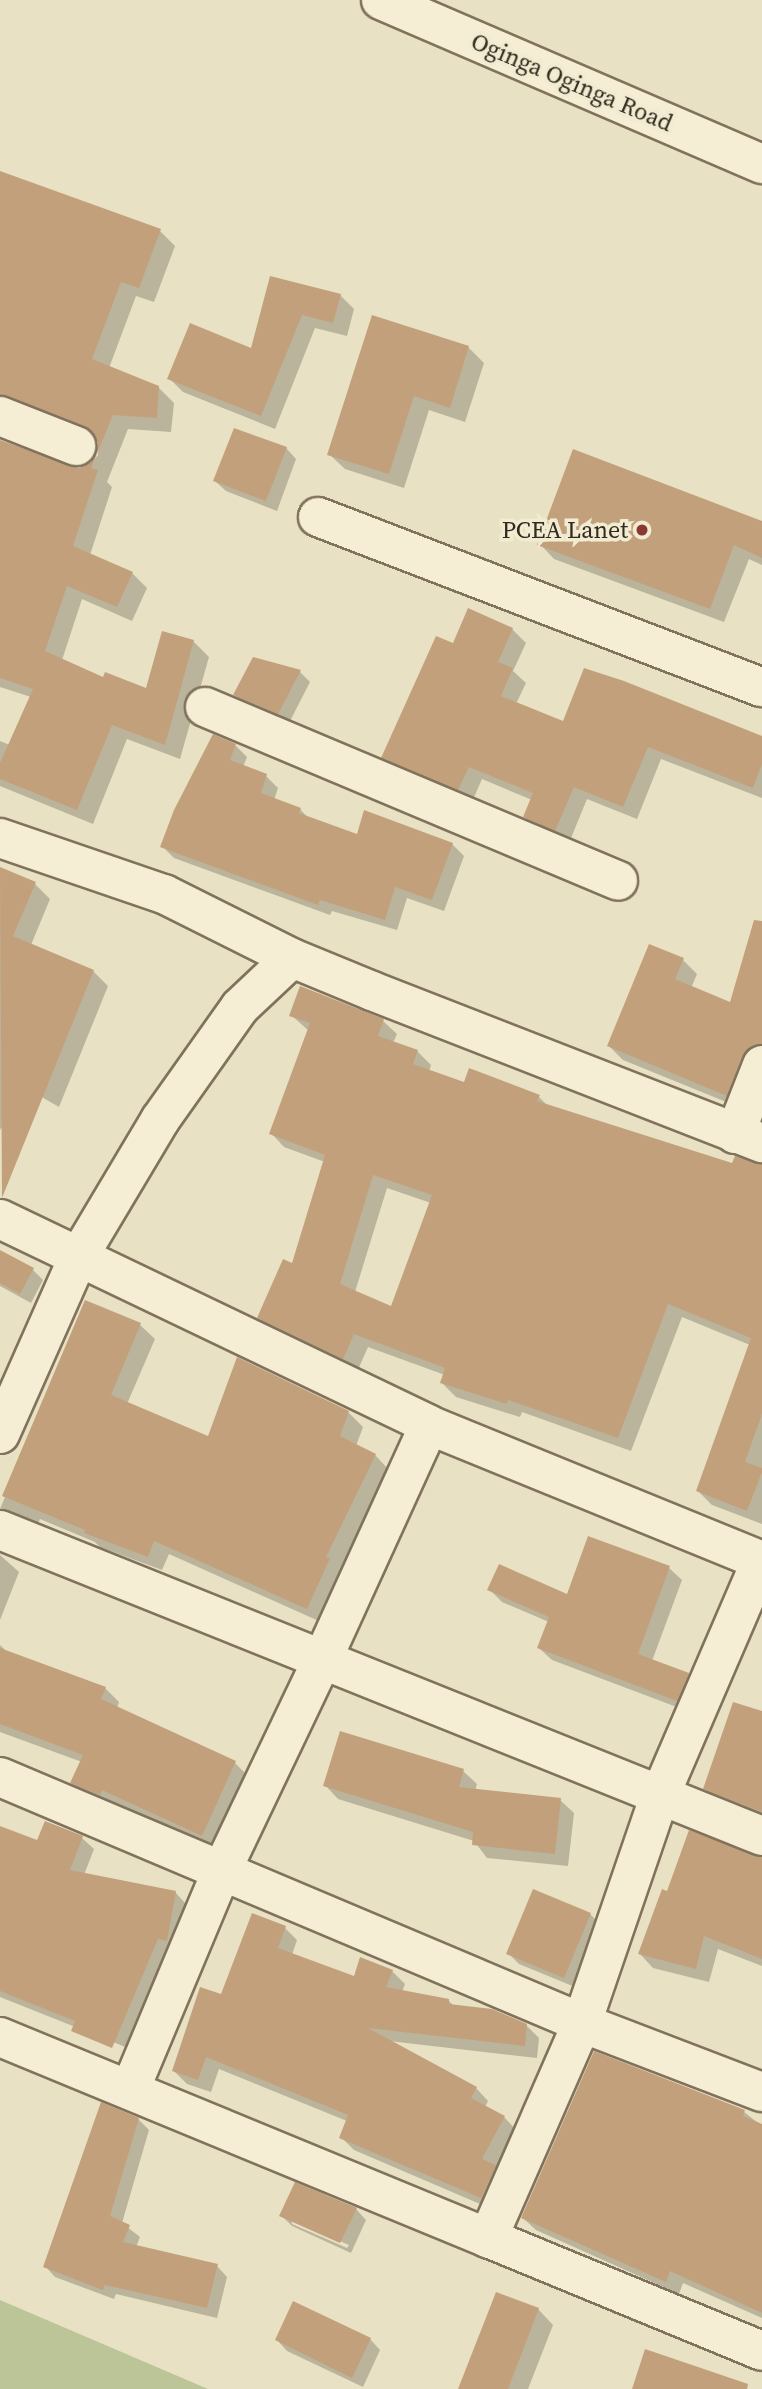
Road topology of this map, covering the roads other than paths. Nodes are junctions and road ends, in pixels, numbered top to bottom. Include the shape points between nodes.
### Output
1 (381, 0) edge
2 (762, 164) edge
3 (0, 416) edge
4 (75, 446) dead end
5 (318, 517) dead end
6 (762, 687) edge
7 (205, 707) dead end
8 (0, 838) edge
9 (618, 881) dead end
10 (292, 958) junction
11 (762, 1065) edge
12 (749, 1138) edge
13 (0, 1219) edge
14 (79, 1256) junction
15 (429, 1425) junction
16 (0, 1434) edge
17 (0, 1530) edge
18 (761, 1561) edge
19 (323, 1658) junction
20 (0, 1777) edge
21 (660, 1795) junction
22 (762, 1836) edge
23 (221, 1872) junction
24 (582, 2023) junction
25 (0, 2037) edge
26 (130, 2090) junction
27 (762, 2092) edge
28 (488, 2238) junction
29 (762, 2351) edge

1 - 2 street, Oginga Oginga Road
3 - 4 street
5 - 6 street
7 - 9 street
8 - 10 street via 164,894
10 - 12 street
10 - 14 street via 240,1007 160,1121
11 - 12 street
13 - 14 street
14 - 15 street
14 - 16 street
15 - 18 street
15 - 19 street
17 - 19 street
18 - 21 street
19 - 21 street
19 - 23 street
20 - 23 street
21 - 22 street
21 - 24 street
23 - 24 street
23 - 26 street
24 - 27 street
24 - 28 street
25 - 26 street
26 - 28 street
28 - 29 street

